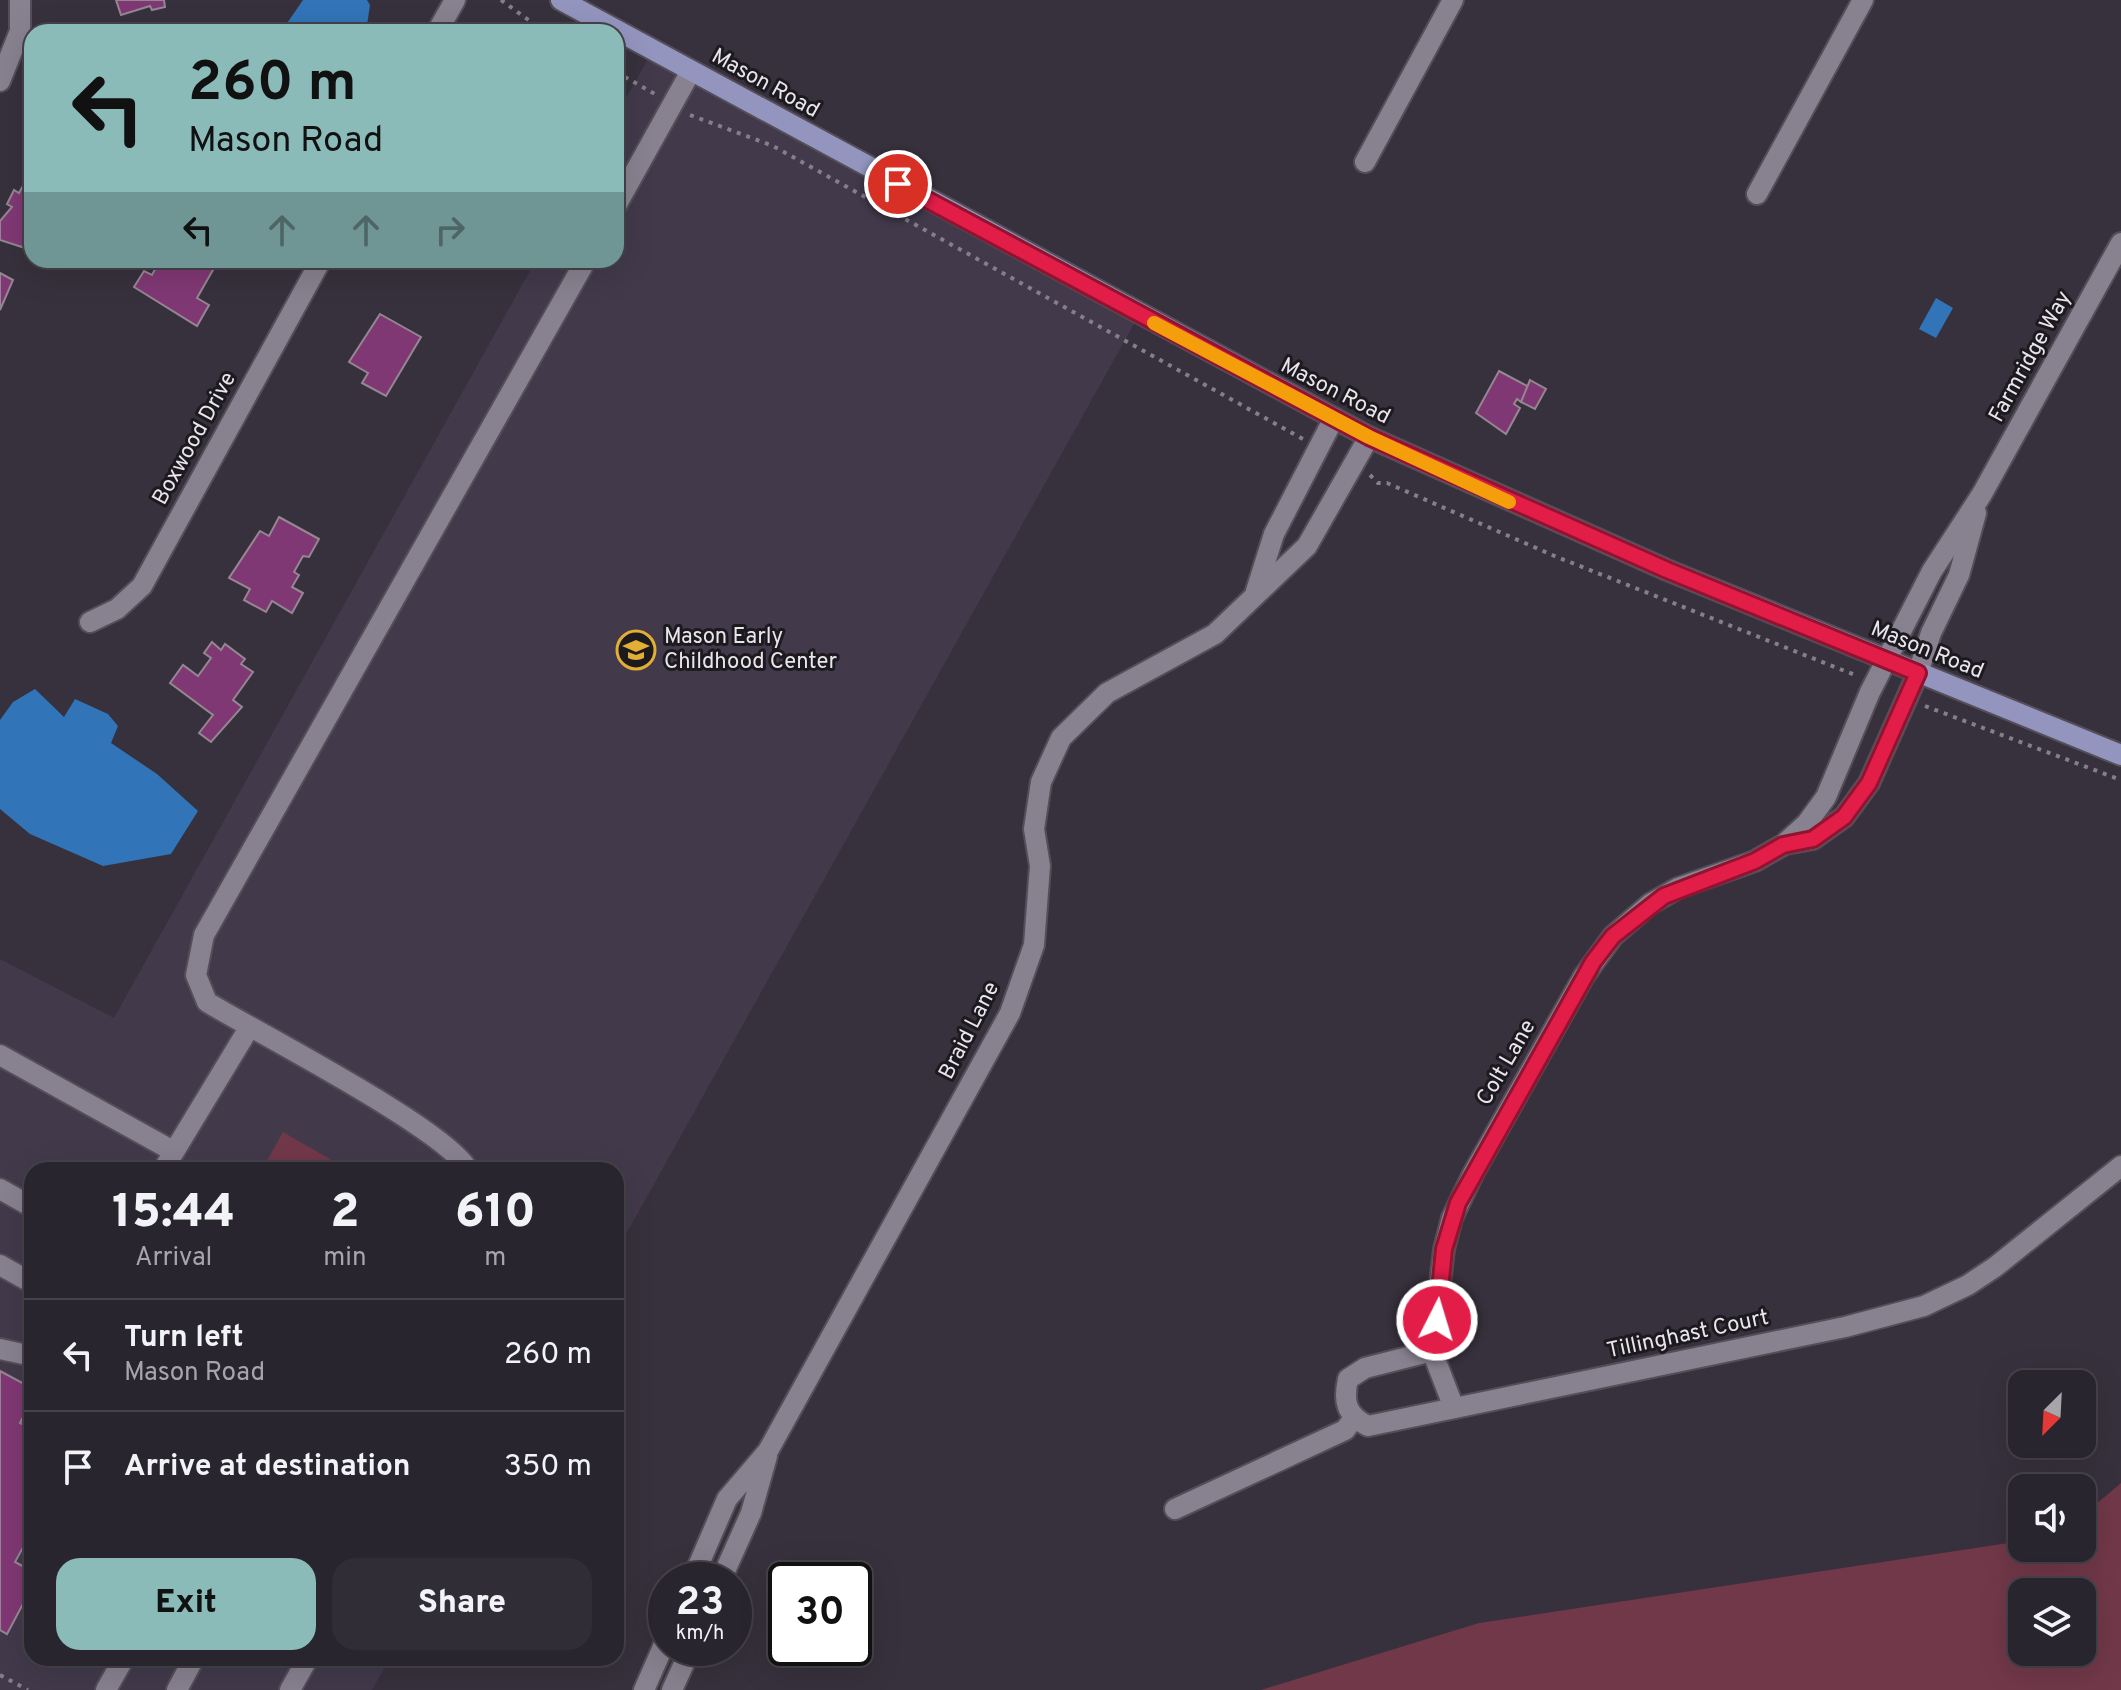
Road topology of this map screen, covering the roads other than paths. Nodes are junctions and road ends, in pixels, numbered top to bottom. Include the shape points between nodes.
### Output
1 (20, 0) edge
2 (455, 0) edge
3 (561, 0) edge
4 (1453, 0) edge
5 (1863, 0) edge
6 (442, 24) edge
7 (605, 24) edge
8 (624, 34) edge
9 (691, 71) junction
10 (0, 81) edge
11 (1365, 162) dead end
12 (624, 192) edge
13 (1757, 194) dead end
14 (2121, 243) edge
15 (317, 268) edge
16 (581, 268) edge
17 (1334, 418) junction
18 (1369, 437) junction
19 (1982, 494) junction
20 (1255, 595) junction
21 (90, 622) dead end
22 (1886, 660) junction
23 (1918, 673) junction
24 (2121, 755) edge
25 (1783, 845) junction
26 (249, 1028) junction
27 (0, 1055) edge
28 (173, 1151) junction
29 (167, 1162) edge
30 (464, 1162) edge
31 (2121, 1166) edge
32 (0, 1189) edge
33 (24, 1202) edge
34 (0, 1265) edge
35 (24, 1278) edge
36 (0, 1349) edge
37 (1432, 1351) junction
38 (24, 1354) edge
39 (1454, 1408) junction
40 (1354, 1418) junction
41 (768, 1451) junction
42 (1175, 1509) dead end
43 (700, 1562) edge
44 (729, 1562) edge
45 (120, 1666) edge
46 (190, 1666) edge
47 (304, 1666) edge
48 (655, 1666) edge
49 (683, 1666) edge
50 (106, 1690) edge
51 (177, 1690) edge
52 (290, 1690) edge
53 (644, 1690) edge
54 (672, 1690) edge

1 - 10 street via 20,31
2 - 6 street
3 - 7 main road, Mason Road
4 - 11 street
5 - 13 street
8 - 9 main road, Mason Road
9 - 12 street
9 - 17 main road, Mason Road
14 - 19 street, Farmridge Way
15 - 21 street, Boxwood Drive via 142,586 117,609
16 - 26 street via 204,935 196,975 207,1002
17 - 18 main road, Mason Road
17 - 20 street, Braid Lane via 1274,534
18 - 20 street, Braid Lane via 1307,546
18 - 22 main road, Mason Road via 1586,536
19 - 22 street, Farmridge Way via 1932,571
19 - 23 street, Farmridge Way via 1959,575
20 - 41 street, Braid Lane via 1215,634 1107,693 1061,738 1041,782 1034,829 1040,866 1034,945 1010,1013
22 - 23 main road, Mason Road
22 - 25 street, Colt Lane via 1826,797
23 - 24 main road, Mason Road
23 - 25 street, Colt Lane via 1869,783 1844,817 1813,839
25 - 37 street, Colt Lane via 1650,904 1593,962 1452,1218
26 - 28 street
26 - 30 street via 418,1126
27 - 28 street
28 - 29 street
31 - 39 street, Tillinghast Court via 1988,1272 1924,1306
32 - 33 street
34 - 35 street
36 - 38 street
37 - 39 street, Colt Lane
37 - 40 street via 1365,1368 1348,1379 1344,1400
39 - 40 street, Tillinghast Court via 1368,1426
40 - 42 street via 1345,1430
41 - 43 street, Braid Lane via 727,1499
41 - 44 street, Braid Lane via 751,1513
45 - 50 street
46 - 51 street
47 - 52 street
48 - 53 street
49 - 54 street

